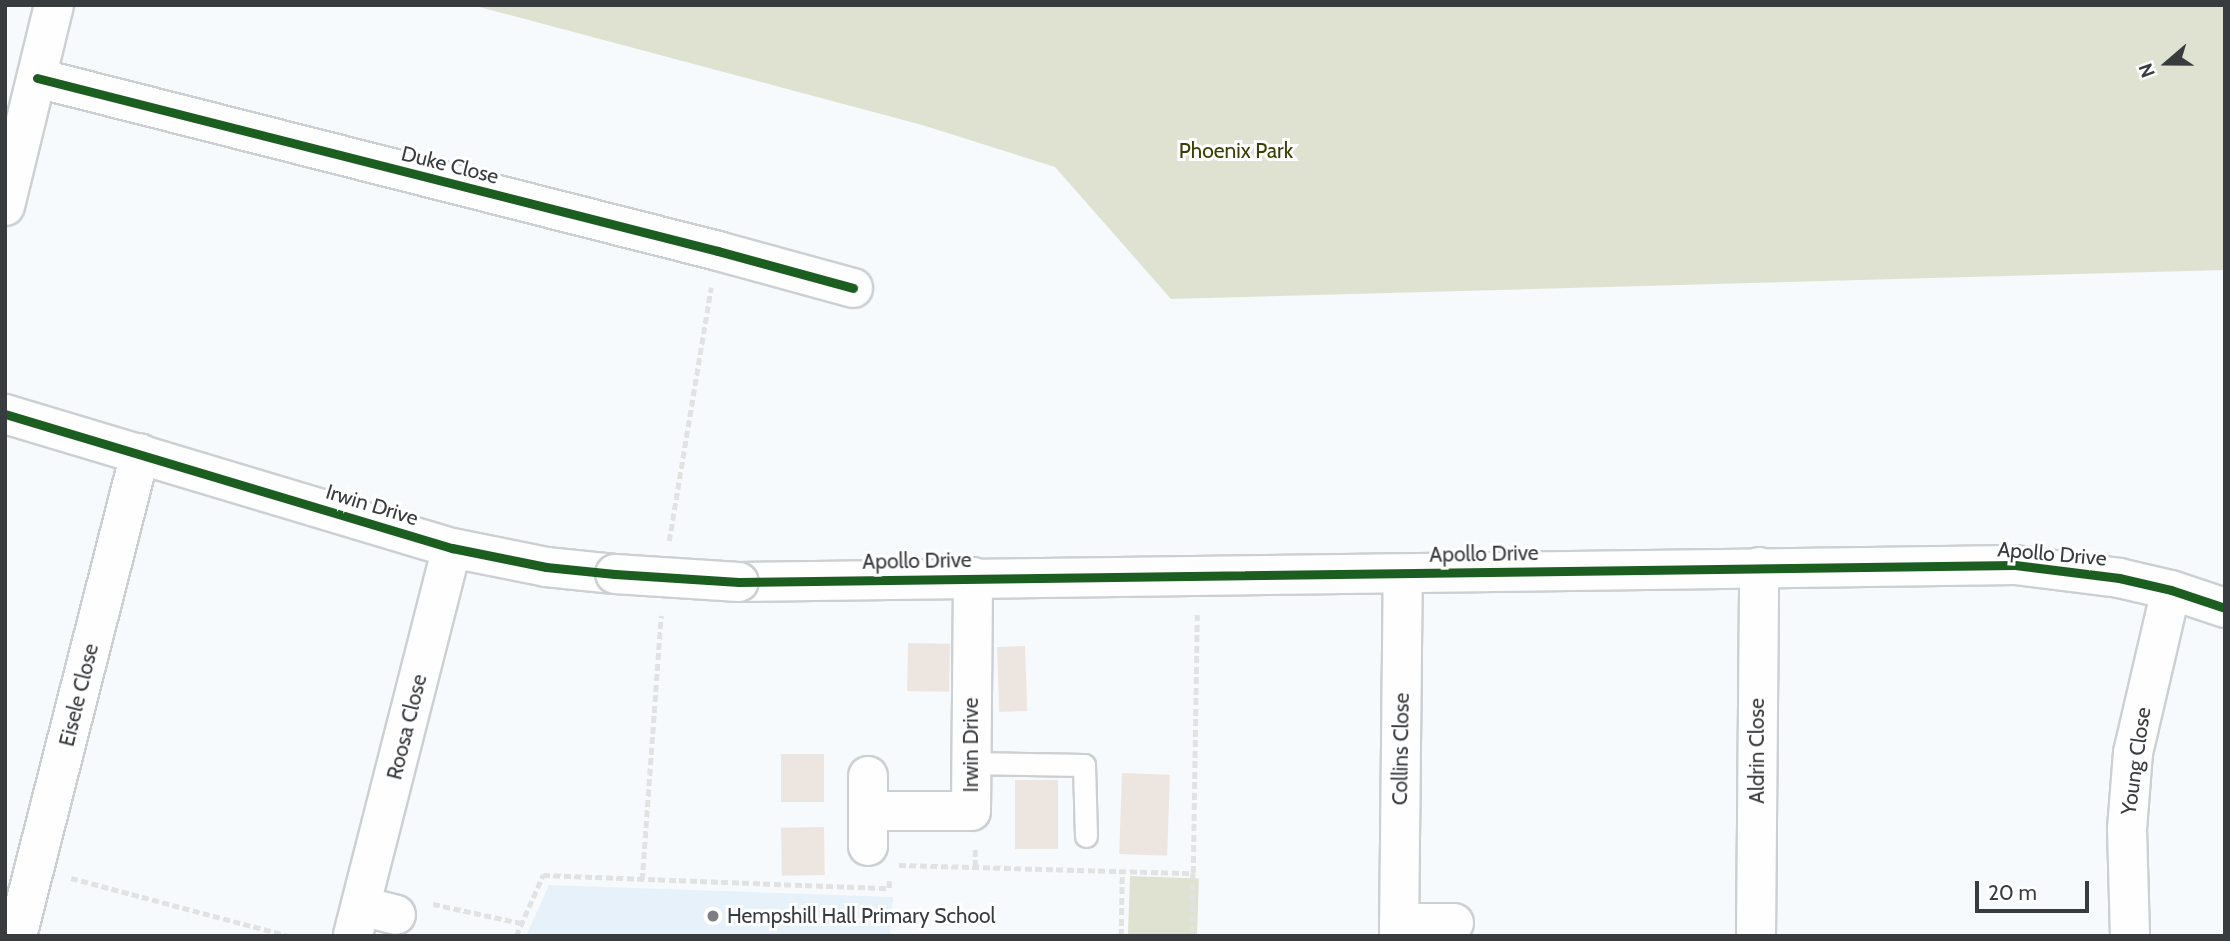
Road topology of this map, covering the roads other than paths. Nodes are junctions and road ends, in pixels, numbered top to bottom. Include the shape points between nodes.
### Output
1 (54, 5) edge
2 (37, 78) junction
3 (5, 206) edge
4 (853, 289) dead end
5 (5, 414) edge
6 (140, 453) junction
7 (452, 548) junction
8 (1759, 567) junction
9 (1402, 574) junction
10 (974, 577) junction
11 (739, 582) joint
12 (2171, 590) junction
13 (2225, 608) edge
14 (969, 763) junction
15 (868, 811) dead end
16 (1086, 836) dead end
17 (370, 918) edge
18 (1454, 923) dead end
19 (1399, 930) edge
20 (17, 936) edge
21 (1756, 936) edge
22 (2130, 936) edge

1 - 2 street
2 - 3 street
2 - 4 street, Duke Close
5 - 6 street, Irwin Drive
6 - 7 street, Irwin Drive
6 - 20 street, Eisele Close
7 - 11 street, Irwin Drive, bridge via 545,567
7 - 17 street, Roosa Close
8 - 9 street, Apollo Drive
8 - 12 street, Apollo Drive via 2015,565 2119,578
8 - 21 street, Aldrin Close
9 - 10 street, Apollo Drive
9 - 19 street, Collins Close
10 - 11 street, Apollo Drive
10 - 14 street, Irwin Drive
12 - 13 street, Apollo Drive
12 - 22 street, Young Close via 2133,753 2127,829
14 - 15 street, Irwin Drive via 971,811
14 - 16 lane via 1084,765
18 - 19 street, Collins Close

